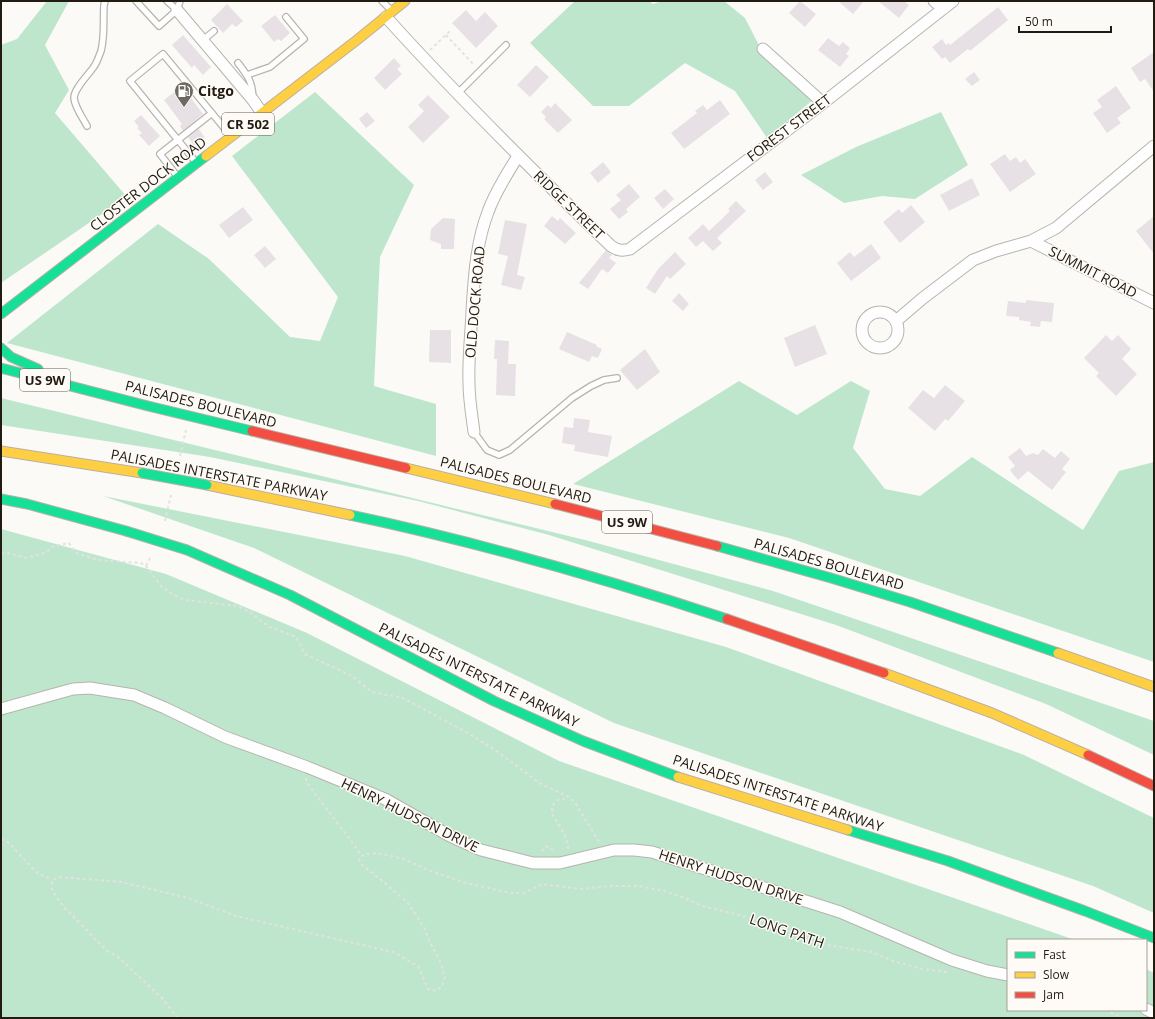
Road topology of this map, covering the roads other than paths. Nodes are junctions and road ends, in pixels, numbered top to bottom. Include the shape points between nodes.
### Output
1 (105, 1) edge
2 (136, 1) edge
3 (167, 1) edge
4 (382, 1) edge
5 (405, 1) edge
6 (934, 1) edge
7 (953, 1) edge
8 (179, 6) edge
9 (943, 9) junction
10 (389, 14) junction
11 (286, 16) dead end
12 (214, 31) dead end
13 (203, 40) junction
14 (506, 45) dead end
15 (763, 49) dead end
16 (238, 63) dead end
17 (248, 75) junction
18 (457, 94) junction
19 (253, 100) junction
20 (823, 102) junction
21 (212, 113) junction
22 (262, 113) junction
23 (87, 126) dead end
24 (232, 137) junction
25 (178, 140) junction
26 (1154, 146) edge
27 (518, 156) junction
28 (197, 164) junction
29 (179, 178) junction
30 (1031, 241) junction
31 (622, 251) joint
32 (1154, 303) edge
33 (2, 313) edge
34 (1, 321) edge
35 (896, 321) dead end
36 (1, 348) edge
37 (1, 368) edge
38 (617, 378) dead end
39 (90, 391) junction
40 (474, 432) joint
41 (1, 451) edge
42 (1, 499) edge
43 (1154, 687) edge
44 (1, 709) edge
45 (1154, 786) edge
46 (1154, 938) edge
47 (1007, 975) edge

1 - 23 lane via 101,51 74,96
2 - 8 lane via 159,26
3 - 8 lane
4 - 10 lane
5 - 10 main road, CLOSTER DOCK ROAD / CR 502
6 - 9 street
7 - 9 street, FOREST STREET
8 - 13 street
9 - 20 street, FOREST STREET
10 - 18 street via 422,57
10 - 22 main road, CLOSTER DOCK ROAD / CR 502
11 - 17 lane via 304,40 270,67
12 - 13 lane
13 - 19 street
14 - 18 lane
15 - 20 street
16 - 17 lane
17 - 19 lane via 252,83
18 - 27 street
19 - 22 street
20 - 31 street, FOREST STREET via 630,249
21 - 24 lane
21 - 25 lane
21 - 25 lane via 163,54 130,81
22 - 24 main road, CLOSTER DOCK ROAD / CR 502
24 - 28 main road, CLOSTER DOCK ROAD / CR 502
25 - 28 lane
25 - 29 lane via 160,154
26 - 30 street via 1056,228
27 - 31 street, RIDGE STREET via 611,246
27 - 40 street, OLD DOCK ROAD via 487,213 476,261 469,376
28 - 29 main road, CLOSTER DOCK ROAD / CR 502
29 - 33 main road, CLOSTER DOCK ROAD / CR 502
30 - 32 street, SUMMIT ROAD
30 - 35 street via 974,260
33 - 34 main road
36 - 39 main road via 11,357
37 - 39 main road, PALISADES BOULEVARD / US 9W
38 - 40 lane via 604,380 572,398 510,450 499,454 487,450
39 - 43 main road, PALISADES BOULEVARD / US 9W via 590,512 750,555 951,616
41 - 45 main road, PALISADES INTERSTATE PARKWAY, bridge via 207,485 405,527 508,552 648,592 885,672 1004,718 1106,762
42 - 46 main road, PALISADES INTERSTATE PARKWAY, bridge via 126,530 186,550 290,595 494,701 583,741 697,783 948,861
44 - 47 street, HENRY HUDSON DRIVE via 73,689 90,688 134,696 225,737 385,799 450,836 481,850 533,863 560,863 614,850 652,852 840,912 952,960

